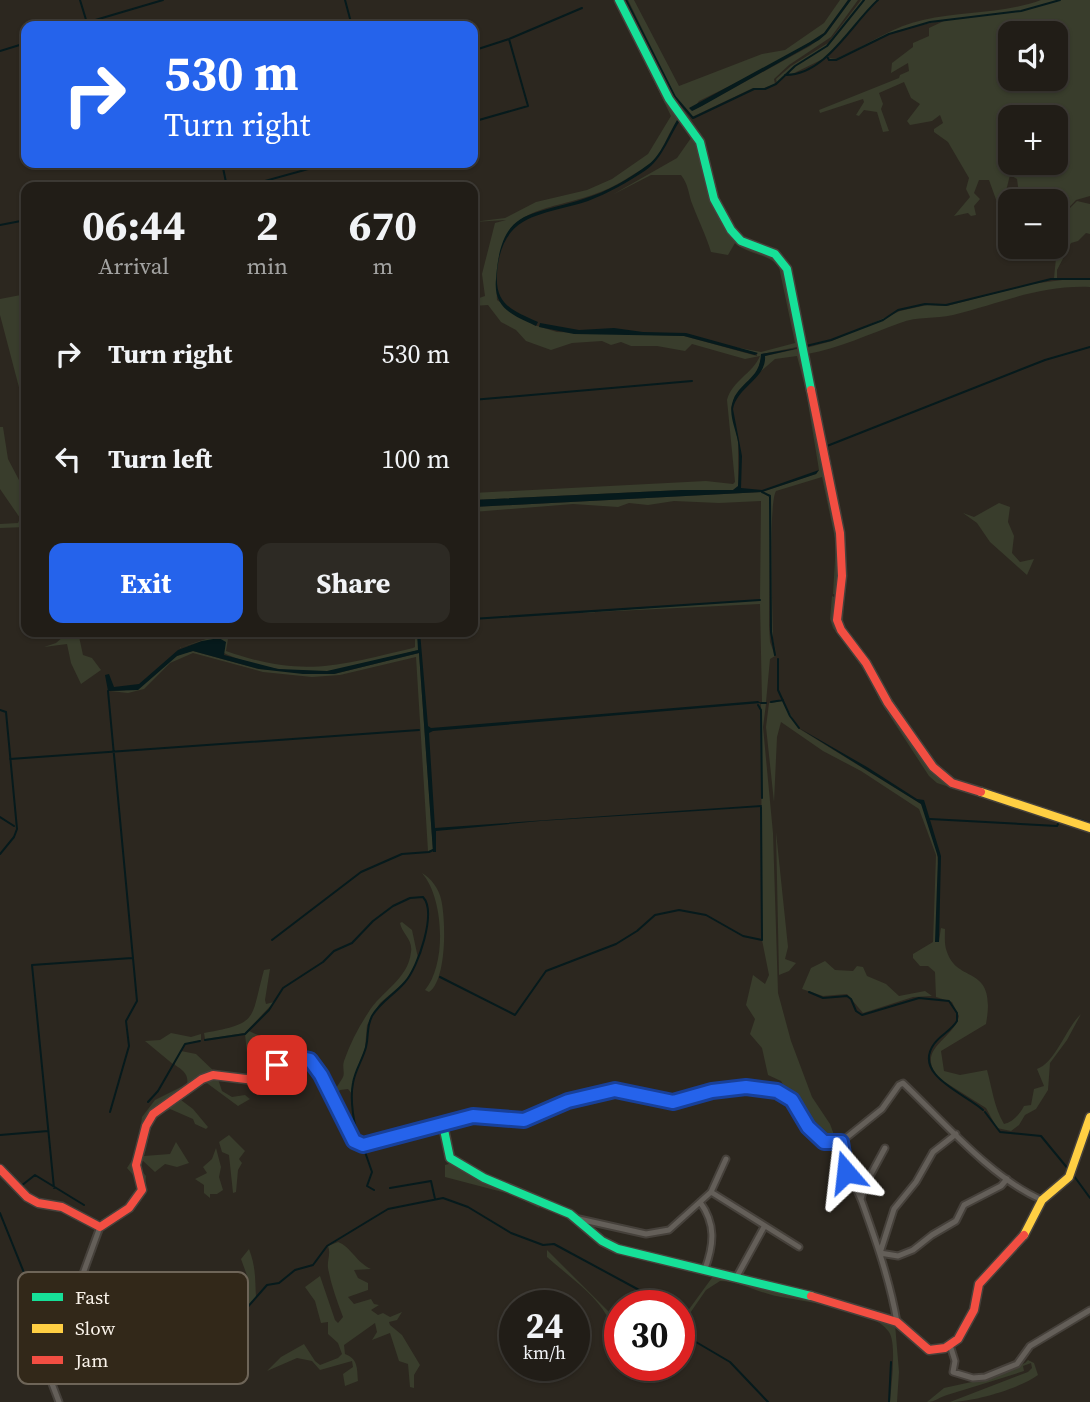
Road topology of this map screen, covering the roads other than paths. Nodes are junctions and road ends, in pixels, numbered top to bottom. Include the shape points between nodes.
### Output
1 (619, 0) edge
2 (1090, 828) edge
3 (1090, 1117) edge
4 (443, 1125) junction
5 (956, 1134) junction
6 (841, 1142) junction
7 (885, 1148) dead end
8 (726, 1159) dead end
9 (0, 1168) edge
10 (1007, 1179) junction
11 (711, 1192) junction
12 (861, 1199) junction
13 (1042, 1200) junction
14 (700, 1202) junction
15 (576, 1218) junction
16 (100, 1227) junction
17 (764, 1227) junction
18 (799, 1247) dead end
19 (880, 1253) junction
20 (705, 1269) junction
21 (84, 1272) edge
22 (736, 1278) junction
23 (1090, 1310) edge
24 (897, 1322) junction
25 (950, 1345) junction
26 (52, 1384) edge
27 (59, 1402) edge

1 - 2 street via 669,99 700,142 714,199 731,230 741,241 775,254 787,269 840,533 837,620 841,630 943,777
3 - 13 street via 1069,1177
4 - 6 street via 473,1116 524,1120 568,1101 615,1090 673,1102 746,1087 785,1095 816,1136 824,1142
4 - 15 street via 450,1158
4 - 16 street via 358,1144 315,1066 296,1055 254,1080 207,1076 153,1114 136,1165 142,1190 129,1208
5 - 6 street via 904,1083 882,1109
5 - 10 street
5 - 19 street via 933,1152 894,1209
6 - 12 street via 846,1172
7 - 12 street
8 - 11 street
9 - 16 street via 27,1197
10 - 13 street
10 - 19 street via 964,1205 956,1221 913,1250 898,1256
11 - 14 street
11 - 17 street
12 - 19 street
13 - 25 street via 1024,1236 979,1284 969,1321
14 - 15 street via 674,1227 660,1233
14 - 20 street via 707,1212 713,1244
15 - 20 street via 618,1249
16 - 21 street
17 - 18 street
17 - 22 street
19 - 24 street
20 - 22 street
22 - 24 street
23 - 25 street via 1037,1340 1017,1364 985,1377 953,1372
24 - 25 street via 929,1349
26 - 27 street

